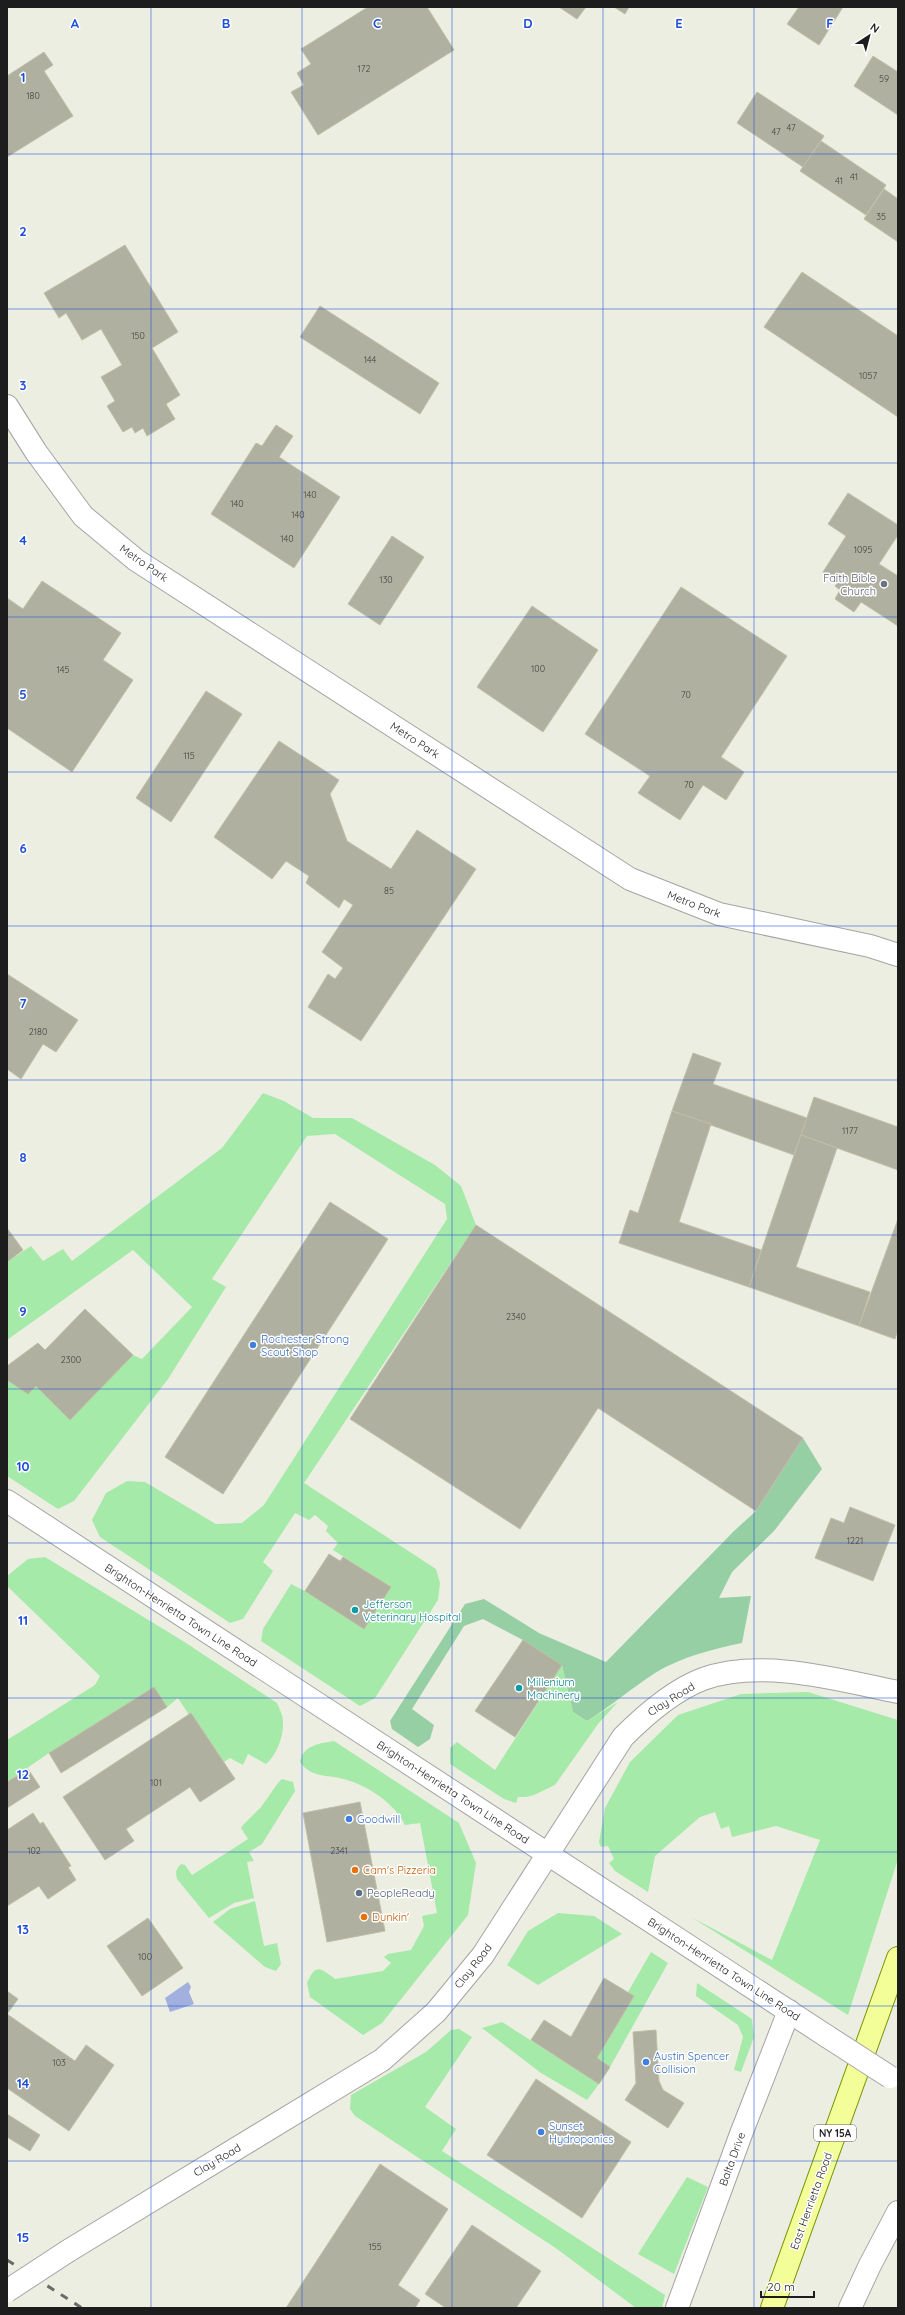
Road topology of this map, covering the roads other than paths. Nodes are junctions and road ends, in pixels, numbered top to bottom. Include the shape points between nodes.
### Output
1 (7, 406) edge
2 (898, 955) edge
3 (7, 1501) edge
4 (898, 1692) edge
5 (548, 1854) junction
6 (898, 1958) edge
7 (789, 2011) junction
8 (894, 2080) edge
9 (898, 2212) edge
10 (7, 2291) edge
11 (677, 2308) edge
12 (772, 2308) edge
13 (850, 2308) edge

1 - 2 street, Metro Park via 83,516 136,560 630,879 718,914 870,946
3 - 5 street, Brighton-Henrietta Town Line Road
4 - 5 street, Clay Road via 798,1672 732,1672 702,1680 647,1713 622,1737
5 - 7 street, Brighton-Henrietta Town Line Road
5 - 10 street, Clay Road, bridge via 478,1961 436,2012 382,2060 68,2251
6 - 12 main road, East Henrietta Road / NY 15A
7 - 8 street, Brighton-Henrietta Town Line Road, bridge
7 - 11 street, Balta Drive
9 - 13 street

